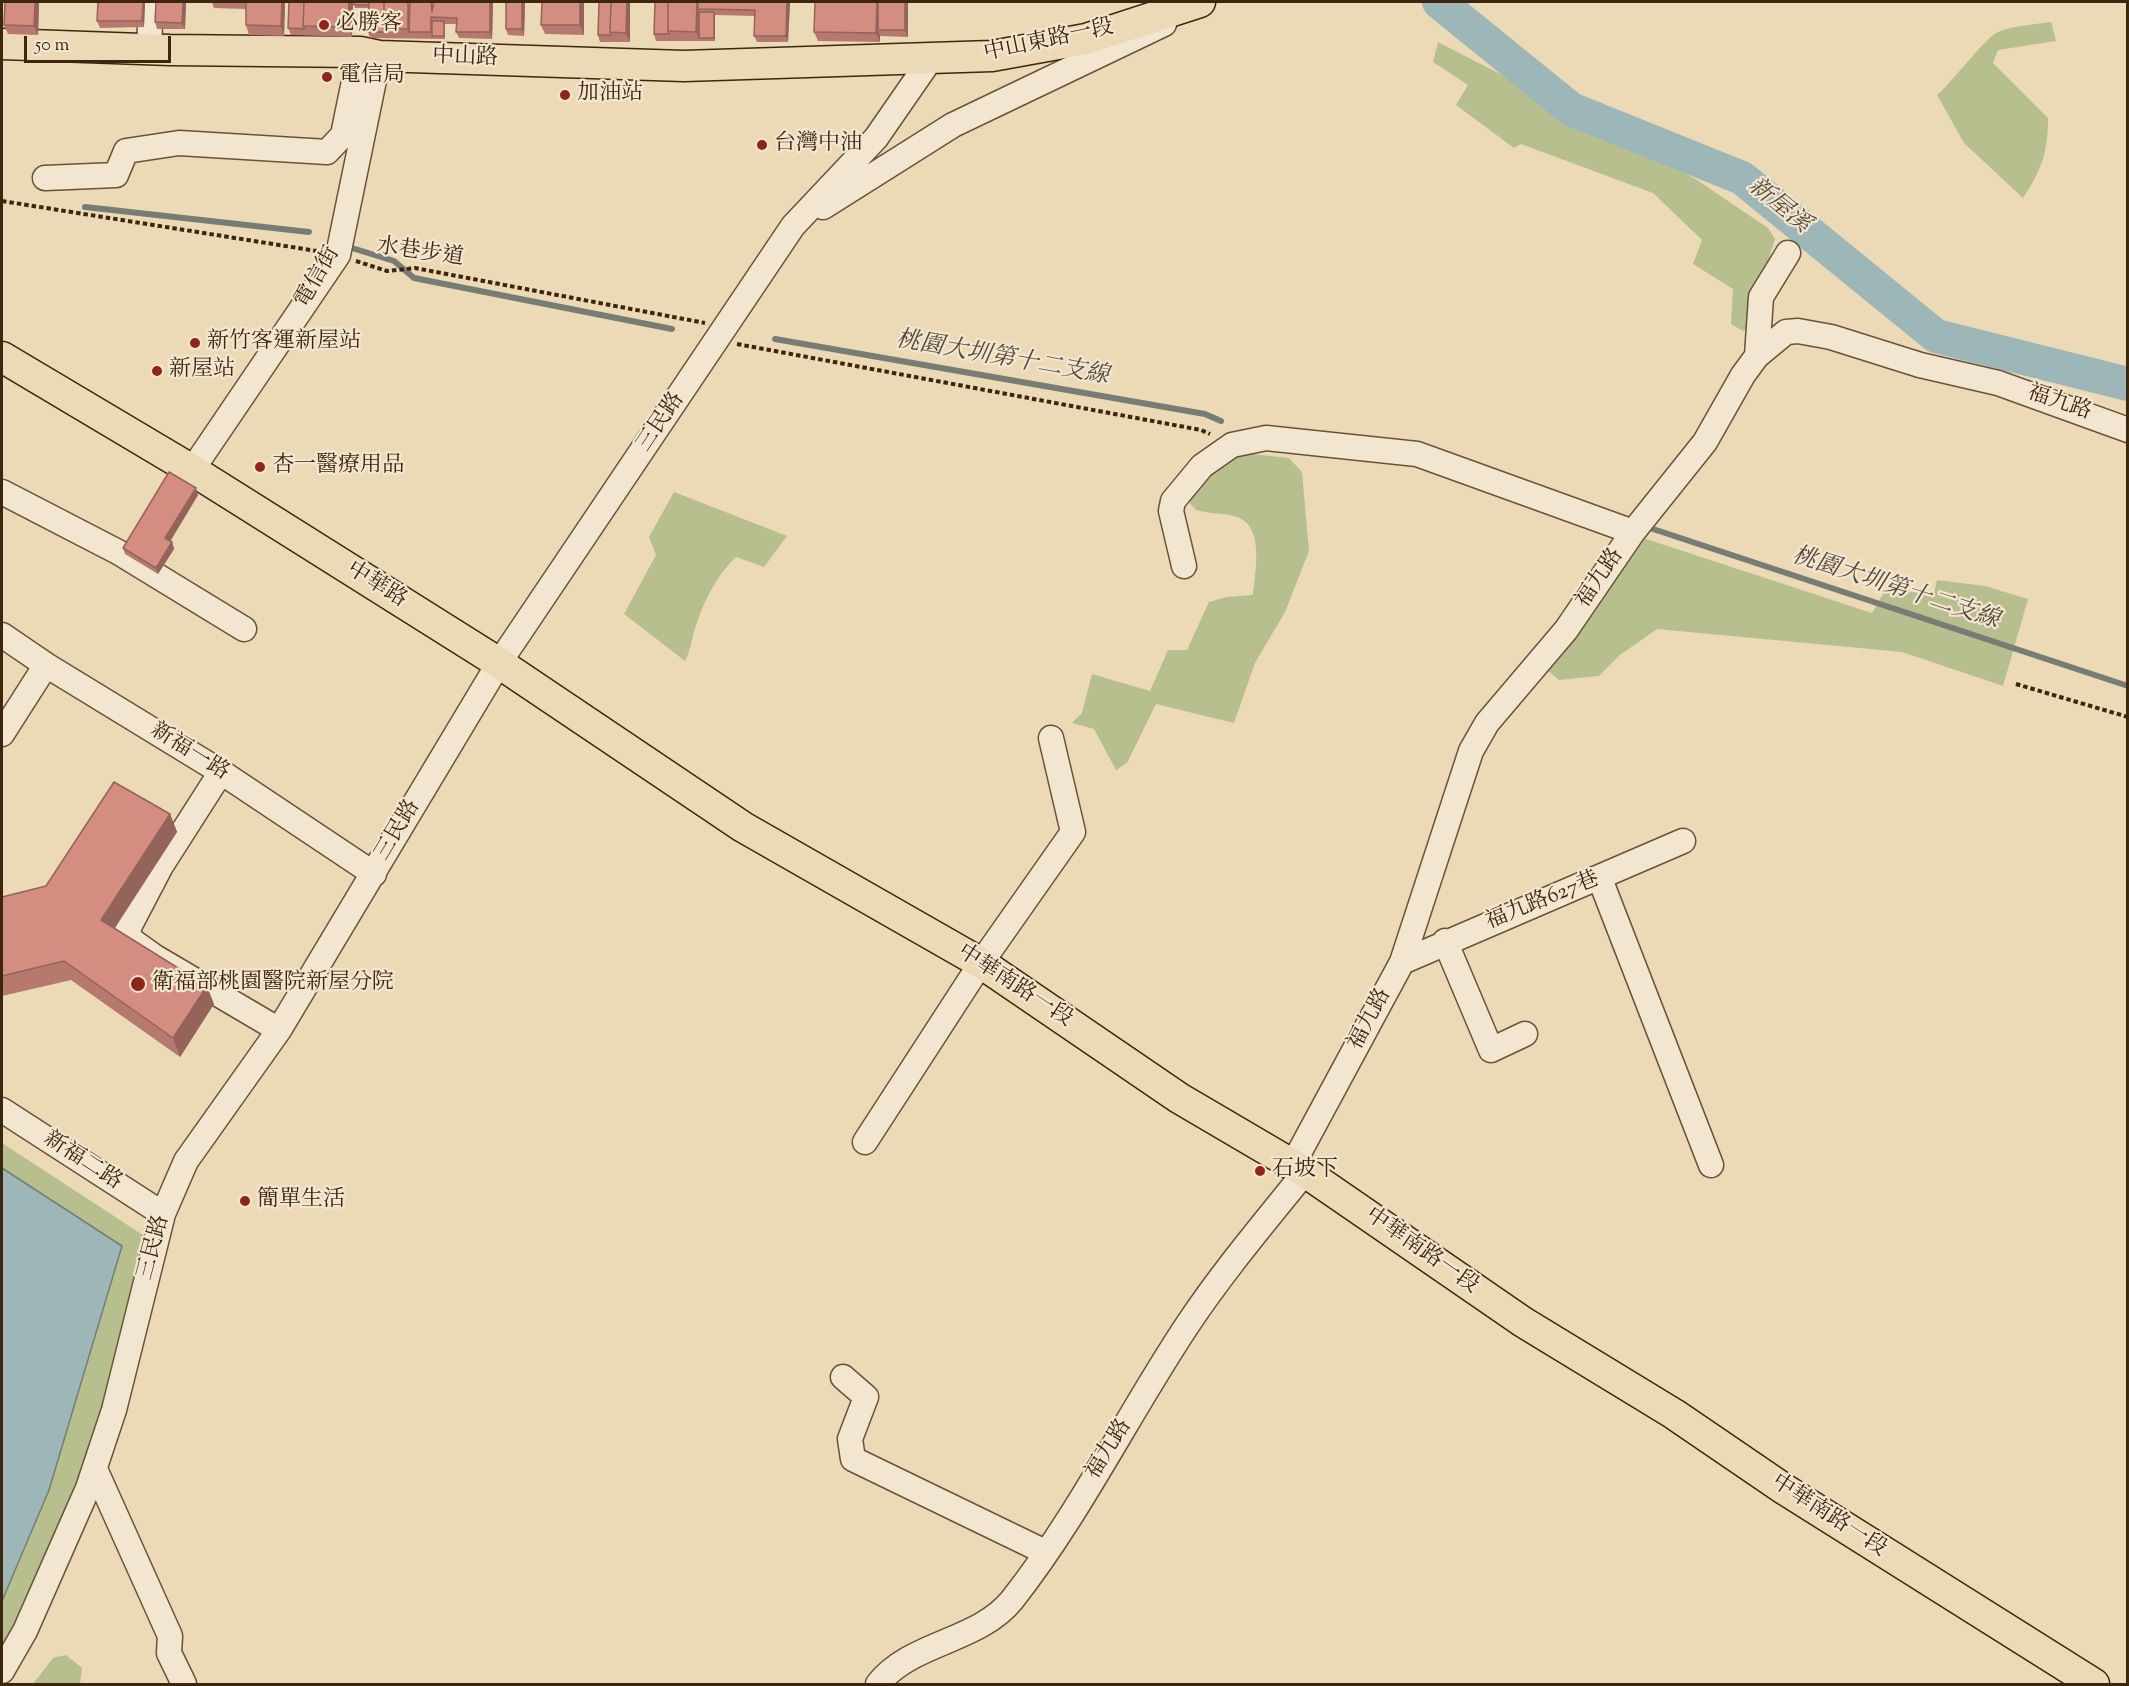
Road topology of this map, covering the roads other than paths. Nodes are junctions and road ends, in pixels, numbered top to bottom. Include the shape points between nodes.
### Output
1 (151, 2) edge
2 (1200, 2) edge
3 (1212, 2) edge
4 (2, 44) edge
5 (149, 49) junction
6 (369, 54) junction
7 (930, 60) junction
8 (45, 178) dead end
9 (793, 226) junction
10 (1788, 253) dead end
11 (1757, 356) junction
12 (2, 357) edge
13 (2127, 430) edge
14 (192, 470) junction
15 (2, 492) edge
16 (1633, 532) junction
17 (1184, 566) dead end
18 (244, 629) dead end
19 (2, 634) edge
20 (499, 663) junction
21 (46, 665) junction
22 (2, 734) edge
23 (1051, 738) dead end
24 (221, 772) junction
25 (743, 827) joint
26 (1683, 841) dead end
27 (374, 874) junction
28 (1600, 879) junction
29 (1445, 941) junction
30 (1402, 962) junction
31 (981, 963) junction
32 (279, 1030) junction
33 (1525, 1034) dead end
34 (2, 1110) edge
35 (865, 1142) dead end
36 (1711, 1165) dead end
37 (1299, 1168) junction
38 (162, 1214) junction
39 (843, 1377) dead end
40 (95, 1469) junction
41 (1046, 1552) junction
42 (2, 1671) edge
43 (184, 1684) edge
44 (878, 1684) edge
45 (2094, 1684) edge

1 - 5 street
2 - 7 main road, 中山東路一段 via 1086,39 992,56
3 - 9 street via 953,125
4 - 5 main road, 中山路
5 - 6 main road, 中山路
6 - 7 main road, 中山路 via 684,66
6 - 8 street via 343,135 327,152 179,143 126,151 116,175
6 - 14 street, 電信街 via 338,255
7 - 9 street, 三民路 via 876,138
9 - 20 street, 三民路
10 - 11 street via 1761,297
11 - 13 street, 福九路 via 1786,332 1831,337 1920,365 1998,383
11 - 16 street, 福九路 via 1705,442
12 - 14 main road, 中華路
14 - 20 main road, 中華路
15 - 18 street via 118,552
16 - 17 street via 1417,454 1266,438 1232,445 1202,466 1173,501 1171,511
16 - 30 street, 福九路 via 1566,630 1487,723 1471,751
19 - 21 street, 新福一路
20 - 25 main road, 中華路
20 - 27 street, 三民路
21 - 22 street
21 - 24 street, 新福一路
23 - 31 street via 1073,832
24 - 27 street, 新福一路
24 - 32 street via 161,866 126,933 155,957
25 - 31 main road, 中華南路一段
26 - 28 street, 福九路627巷
27 - 32 street, 三民路
28 - 29 street, 福九路627巷
28 - 36 street
29 - 30 street, 福九路627巷
29 - 33 street via 1491,1050
30 - 37 street, 福九路
31 - 35 street
31 - 37 main road, 中華南路一段 via 1179,1098
32 - 38 street, 三民路 via 186,1161
34 - 38 street, 新福二路
37 - 41 street, 福九路 via 1188,1323
37 - 45 main road, 中華南路一段 via 1523,1322 1674,1414 1784,1489
38 - 40 street, 三民路 via 114,1410
39 - 41 street via 866,1397 850,1439 853,1459
40 - 42 street, 三民路 via 25,1631
40 - 43 street via 170,1636 169,1653
41 - 44 street, 福九路 via 1007,1605 984,1622 908,1660

